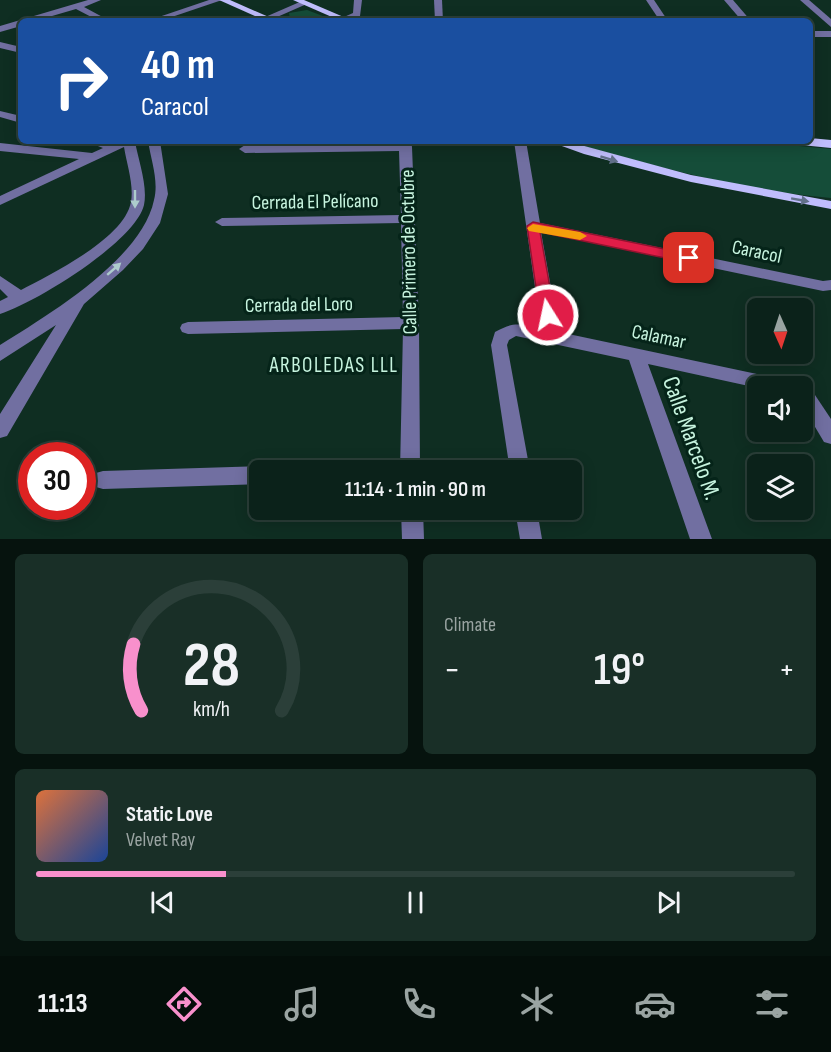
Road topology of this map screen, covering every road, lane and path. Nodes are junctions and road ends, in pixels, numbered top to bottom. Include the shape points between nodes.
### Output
1 (97, 0) edge
2 (218, 0) edge
3 (223, 0) edge
4 (358, 0) edge
5 (438, 0) edge
6 (650, 0) edge
7 (728, 0) edge
8 (804, 0) edge
9 (301, 2) edge
10 (76, 6) junction
11 (37, 18) edge
12 (100, 18) edge
13 (161, 18) edge
14 (263, 18) edge
15 (271, 18) edge
16 (338, 18) edge
17 (348, 18) edge
18 (439, 18) edge
19 (662, 18) edge
20 (744, 18) edge
21 (18, 24) edge
22 (831, 24) edge
23 (0, 29) edge
24 (813, 34) edge
25 (831, 34) edge
26 (0, 45) edge
27 (18, 49) edge
28 (0, 114) edge
29 (18, 119) edge
30 (813, 142) edge
31 (101, 144) edge
32 (123, 144) edge
33 (129, 144) edge
34 (154, 144) edge
35 (341, 144) edge
36 (406, 144) edge
37 (520, 144) edge
38 (563, 144) edge
39 (831, 144) edge
40 (0, 147) edge
41 (114, 148) junction
42 (245, 149) dead end
43 (95, 157) junction
44 (0, 201) edge
45 (831, 205) edge
46 (408, 219) junction
47 (222, 222) dead end
48 (533, 226) junction
49 (0, 281) edge
50 (831, 285) edge
51 (19, 297) junction
52 (82, 297) junction
53 (0, 308) edge
54 (411, 323) junction
55 (188, 328) dead end
56 (552, 337) junction
57 (635, 353) junction
58 (0, 354) edge
59 (747, 378) edge
60 (813, 409) edge
61 (0, 430) edge
62 (831, 436) edge
63 (410, 460) edge
64 (518, 460) edge
65 (249, 475) edge
66 (103, 480) dead end
67 (412, 520) edge
68 (528, 520) edge
69 (412, 539) edge
70 (531, 539) edge
71 (701, 539) edge

1 - 10 street
2 - 13 street
3 - 14 main road
4 - 17 street via 357,14
5 - 18 street
6 - 19 street
7 - 20 street
8 - 22 street
9 - 15 street
9 - 16 main road
10 - 11 street
10 - 12 street
21 - 23 street
24 - 25 street
26 - 27 street
28 - 29 street
30 - 39 main road
31 - 41 street
32 - 41 street
33 -> 51 street via 137,204 132,217 92,255
52 -> 34 street via 128,257 157,214 161,198
35 - 36 street
35 - 42 street
36 - 46 street, Calle Primero de Octubre
37 - 48 street
38 -> 45 main road via 687,179
40 - 43 street
41 - 43 street
43 - 44 street
46 - 47 street, Cerrada El Pelícano
46 - 54 street, Calle Primero de Octubre
48 - 50 street, Caracol
48 - 56 street
49 - 51 street
51 - 53 street
52 - 58 street
52 - 61 street
54 - 55 street, Cerrada del Loro
54 - 63 street, Calle Primero de Octubre
56 - 57 street, Calamar
56 - 64 street, Calamar via 514,329 501,336 499,345
57 - 59 street, Calamar
57 - 71 street, Calle Marcelo M.
60 - 62 street
65 - 66 street
67 - 69 street
68 - 70 street

